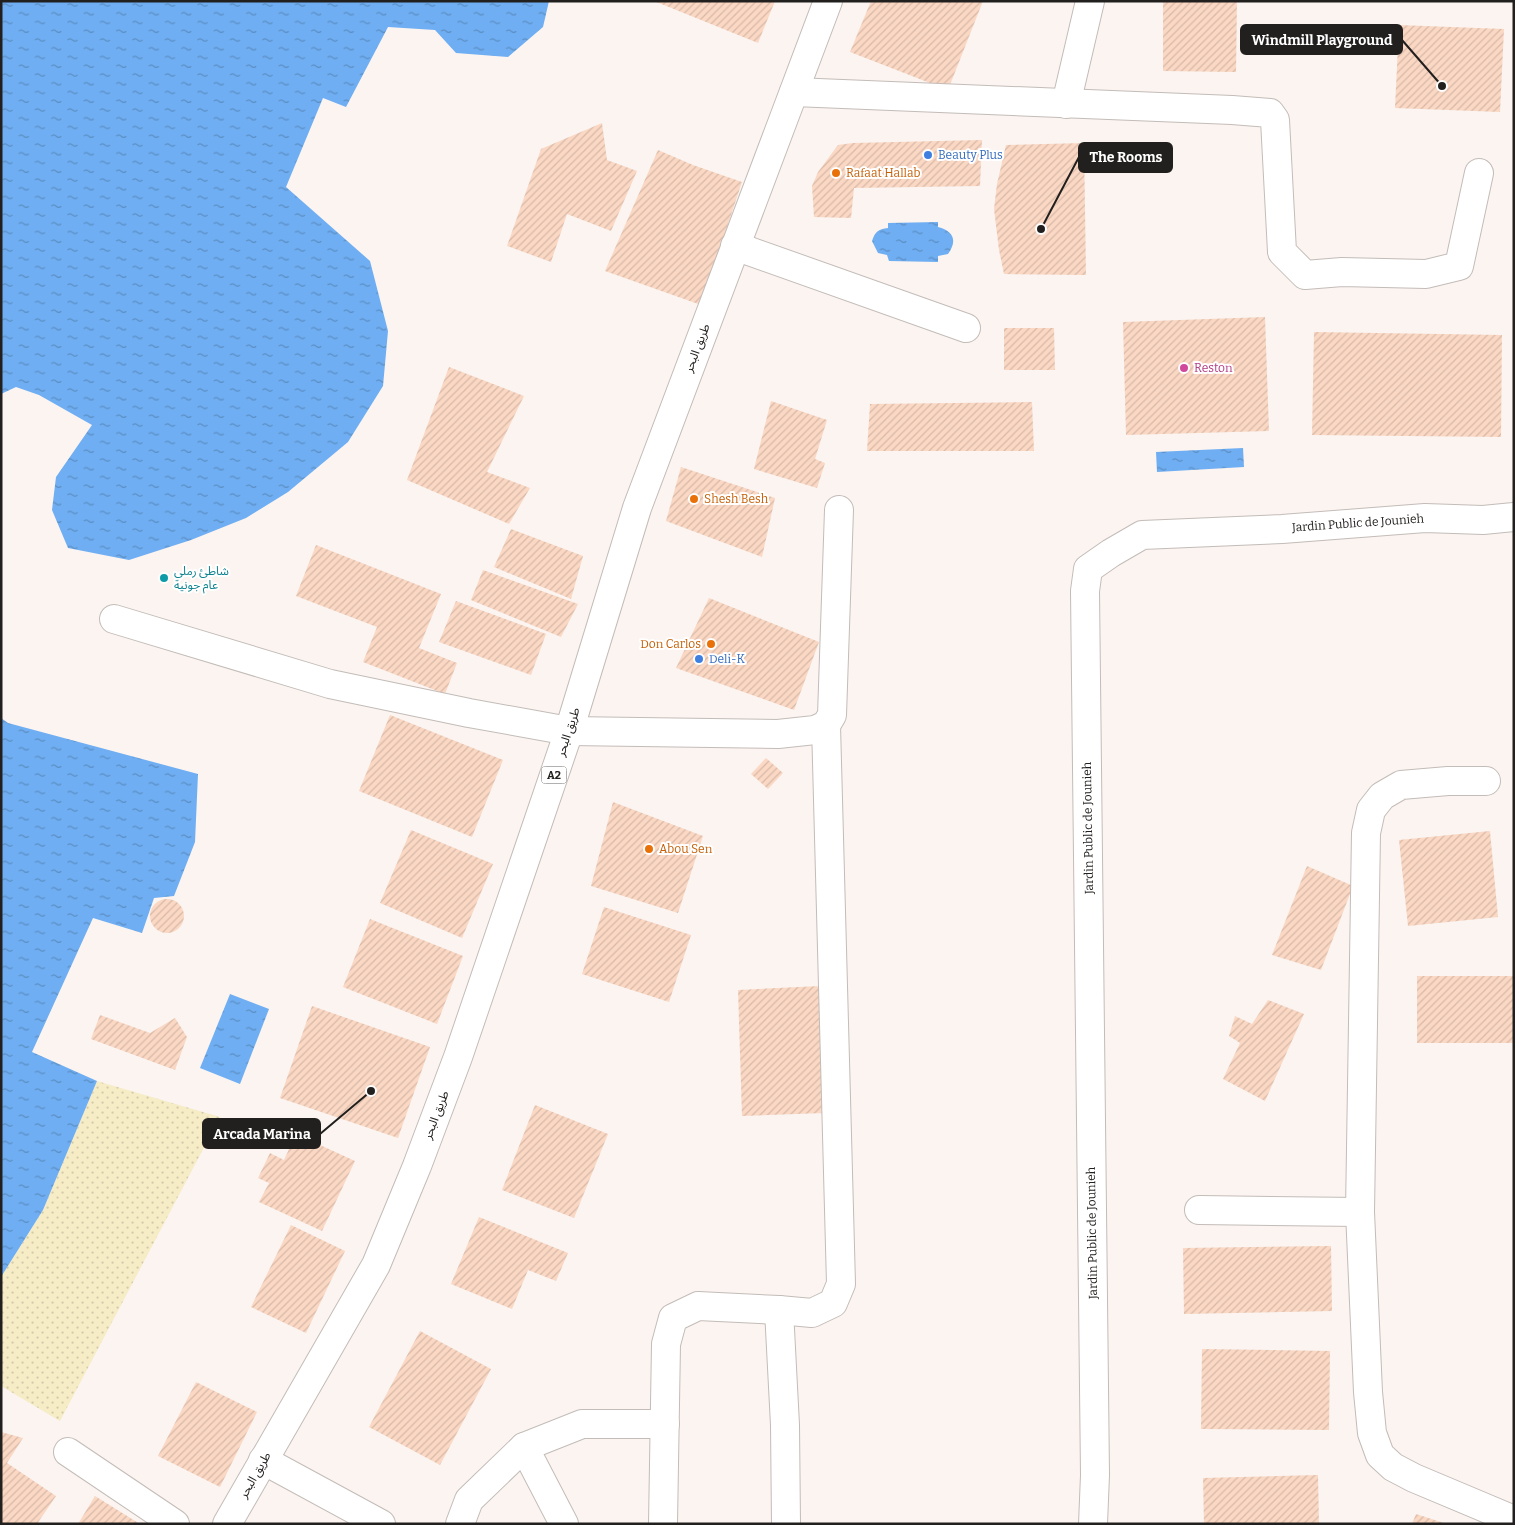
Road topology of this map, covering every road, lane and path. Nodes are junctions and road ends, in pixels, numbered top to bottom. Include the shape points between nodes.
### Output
1 (828, 1) edge
2 (1090, 1) edge
3 (794, 92) junction
4 (1066, 104) junction
5 (1478, 173) dead end
6 (735, 246) junction
7 (966, 328) dead end
8 (839, 510) dead end
9 (1514, 517) edge
10 (114, 619) dead end
11 (826, 725) junction
12 (569, 731) junction
13 (1486, 781) dead end
14 (1199, 1210) dead end
15 (1360, 1212) junction
16 (779, 1310) junction
17 (665, 1424) junction
18 (524, 1447) junction
19 (68, 1452) dead end
20 (263, 1460) junction
21 (1514, 1520) edge
22 (175, 1524) edge
23 (227, 1524) edge
24 (381, 1524) edge
25 (460, 1524) edge
26 (564, 1524) edge
27 (663, 1524) edge
28 (786, 1524) edge
29 (1093, 1524) edge

1 - 3 street, طريق البحر / A2
2 - 4 street
3 - 4 street
3 - 6 street, طريق البحر / A2
4 - 5 street via 1270,113 1276,120 1282,252 1305,275 1342,272 1426,274 1458,266
6 - 7 street
6 - 12 street, طريق البحر / A2 via 637,508
8 - 11 street via 832,715
9 - 29 street, Jardin Public de Jounieh via 1483,520 1425,518 1142,535 1088,569 1085,592
10 - 12 street via 330,684
11 - 12 street via 815,730 778,734
11 - 16 street via 841,1284 833,1303 812,1313
12 - 20 street, طريق البحر / A2 via 458,1057 376,1265
13 - 15 street via 1401,785 1382,796 1371,810 1366,833
14 - 15 street
15 - 21 street via 1368,1392 1372,1433 1380,1455 1414,1478
16 - 17 street via 698,1306 673,1318 666,1344
16 - 28 street
17 - 18 street via 582,1424
17 - 27 street
18 - 25 street via 469,1500
18 - 26 street
19 - 22 street
20 - 23 street, طريق البحر / A2
20 - 24 street

